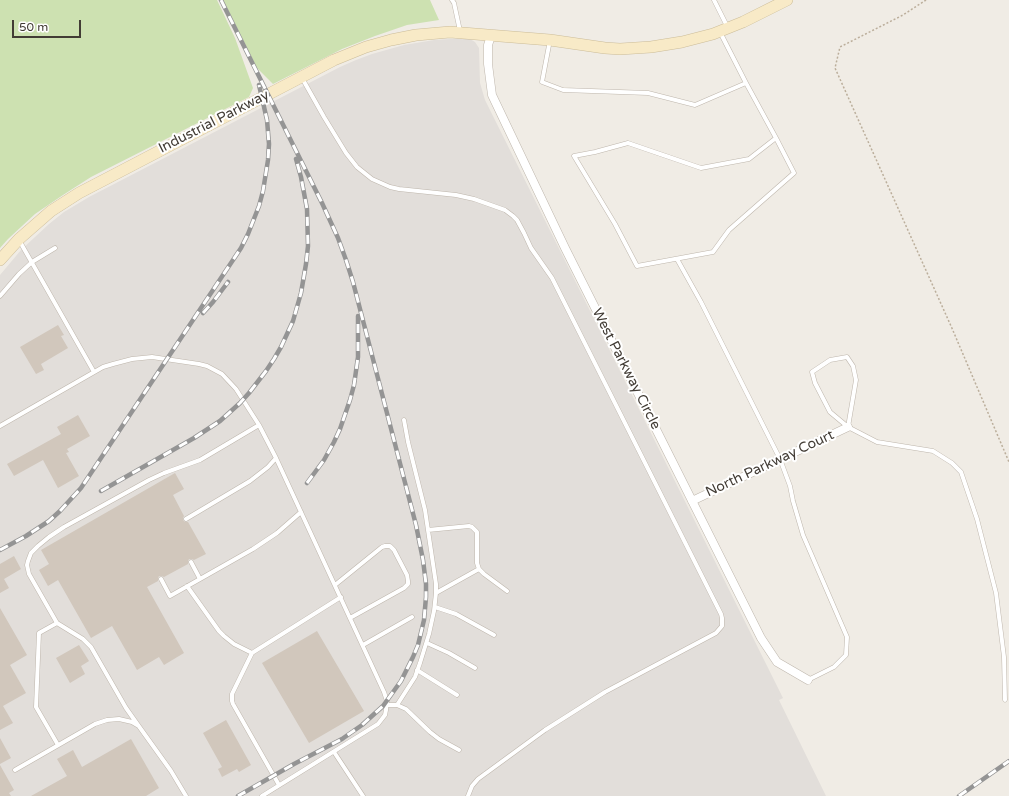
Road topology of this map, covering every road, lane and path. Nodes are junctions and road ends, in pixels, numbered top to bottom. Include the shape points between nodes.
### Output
1 (452, 0) edge
2 (714, 0) edge
3 (787, 0) edge
4 (926, 0) edge
5 (724, 30) junction
6 (455, 33) junction
7 (491, 36) junction
8 (550, 40) junction
9 (301, 77) junction
10 (746, 82) junction
11 (776, 138) junction
12 (19, 239) junction
13 (55, 248) dead end
14 (677, 259) junction
15 (0, 260) edge
16 (32, 262) junction
17 (0, 296) edge
18 (94, 372) junction
19 (404, 420) dead end
20 (259, 425) junction
21 (0, 426) edge
22 (848, 427) junction
23 (276, 458) junction
24 (780, 459) junction
25 (1009, 462) edge
26 (692, 501) junction
27 (301, 512) junction
28 (186, 519) dead end
29 (428, 530) junction
30 (191, 562) dead end
31 (479, 569) junction
32 (161, 579) dead end
33 (200, 579) junction
34 (187, 586) junction
35 (335, 586) junction
36 (507, 591) dead end
37 (436, 593) junction
38 (341, 597) junction
39 (435, 607) junction
40 (412, 617) dead end
41 (350, 618) junction
42 (57, 623) junction
43 (494, 635) dead end
44 (427, 643) junction
45 (363, 645) junction
46 (252, 653) junction
47 (475, 668) dead end
48 (418, 670) junction
49 (808, 680) joint
50 (457, 695) dead end
51 (1005, 700) dead end
52 (387, 705) junction
53 (397, 705) junction
54 (138, 725) junction
55 (58, 745) junction
56 (459, 750) dead end
57 (334, 752) junction
58 (15, 770) dead end
59 (279, 785) junction
60 (186, 796) edge
61 (262, 796) edge
62 (363, 796) edge
63 (468, 796) edge

1 - 6 lane
2 - 5 lane
3 - 5 street, Industrial Parkway
4 - 25 path via 903,15 840,47 835,68
5 - 8 street, Industrial Parkway via 682,42 635,48 605,48
5 - 10 lane
6 - 7 street, Industrial Parkway
6 - 9 street, Industrial Parkway via 416,35 366,47
7 - 8 street, Industrial Parkway
7 - 26 street, West Parkway Circle via 488,45 488,64 492,95 565,248
8 - 10 lane via 542,82 564,90 648,93 695,105
9 - 12 street, Industrial Parkway via 79,193 51,211
9 - 63 lane via 349,157 372,179 399,189 474,199 505,210 517,220 554,284 722,618 722,626 716,633 605,692 545,730 478,779
10 - 11 lane
11 - 14 lane via 794,173 729,230 713,252
11 - 14 lane via 748,159 702,168 628,143 574,156 637,266
12 - 15 street, Industrial Parkway
12 - 16 lane
13 - 16 lane
14 - 24 lane
16 - 17 lane
16 - 18 lane
18 - 20 lane via 122,361 152,357 207,366 222,374 232,384
18 - 21 lane
19 - 29 lane
20 - 23 lane
20 - 42 lane via 200,460 149,480 64,527 38,546 29,557 29,574
22 - 22 lane via 856,380 853,366 847,356 830,360 812,372 830,412
22 - 24 street, North Parkway Court
22 - 51 lane via 877,442 933,452 952,463 960,472 977,519 996,593 1004,657
23 - 27 lane
23 - 28 lane via 250,481
24 - 26 street, North Parkway Court
24 - 49 lane via 803,535 847,638 846,655 834,667
26 - 49 street, West Parkway Circle via 761,638 776,662
27 - 33 lane via 265,541
27 - 35 lane
29 - 31 lane via 469,526 475,529 478,536
29 - 37 lane
30 - 33 lane
31 - 36 lane
31 - 37 lane
32 - 34 lane via 170,596
33 - 34 lane
34 - 46 lane via 219,631 234,644
35 - 38 lane
35 - 41 lane via 385,546 390,546 394,550 408,575 408,584 404,588
37 - 39 lane
38 - 41 lane
38 - 46 lane
39 - 43 lane via 456,614
39 - 44 lane
40 - 45 lane
41 - 45 lane
42 - 54 lane via 83,639 90,647
42 - 55 lane via 39,633 36,707
44 - 47 lane
44 - 48 lane
45 - 52 lane via 384,692
46 - 59 lane via 233,691 232,701
48 - 50 lane
48 - 53 lane
52 - 53 lane
52 - 57 lane via 385,715 378,724
53 - 56 lane via 410,712 434,736
54 - 55 lane via 126,720 107,720
54 - 60 lane
55 - 58 lane
57 - 59 lane
57 - 62 lane
59 - 61 lane

